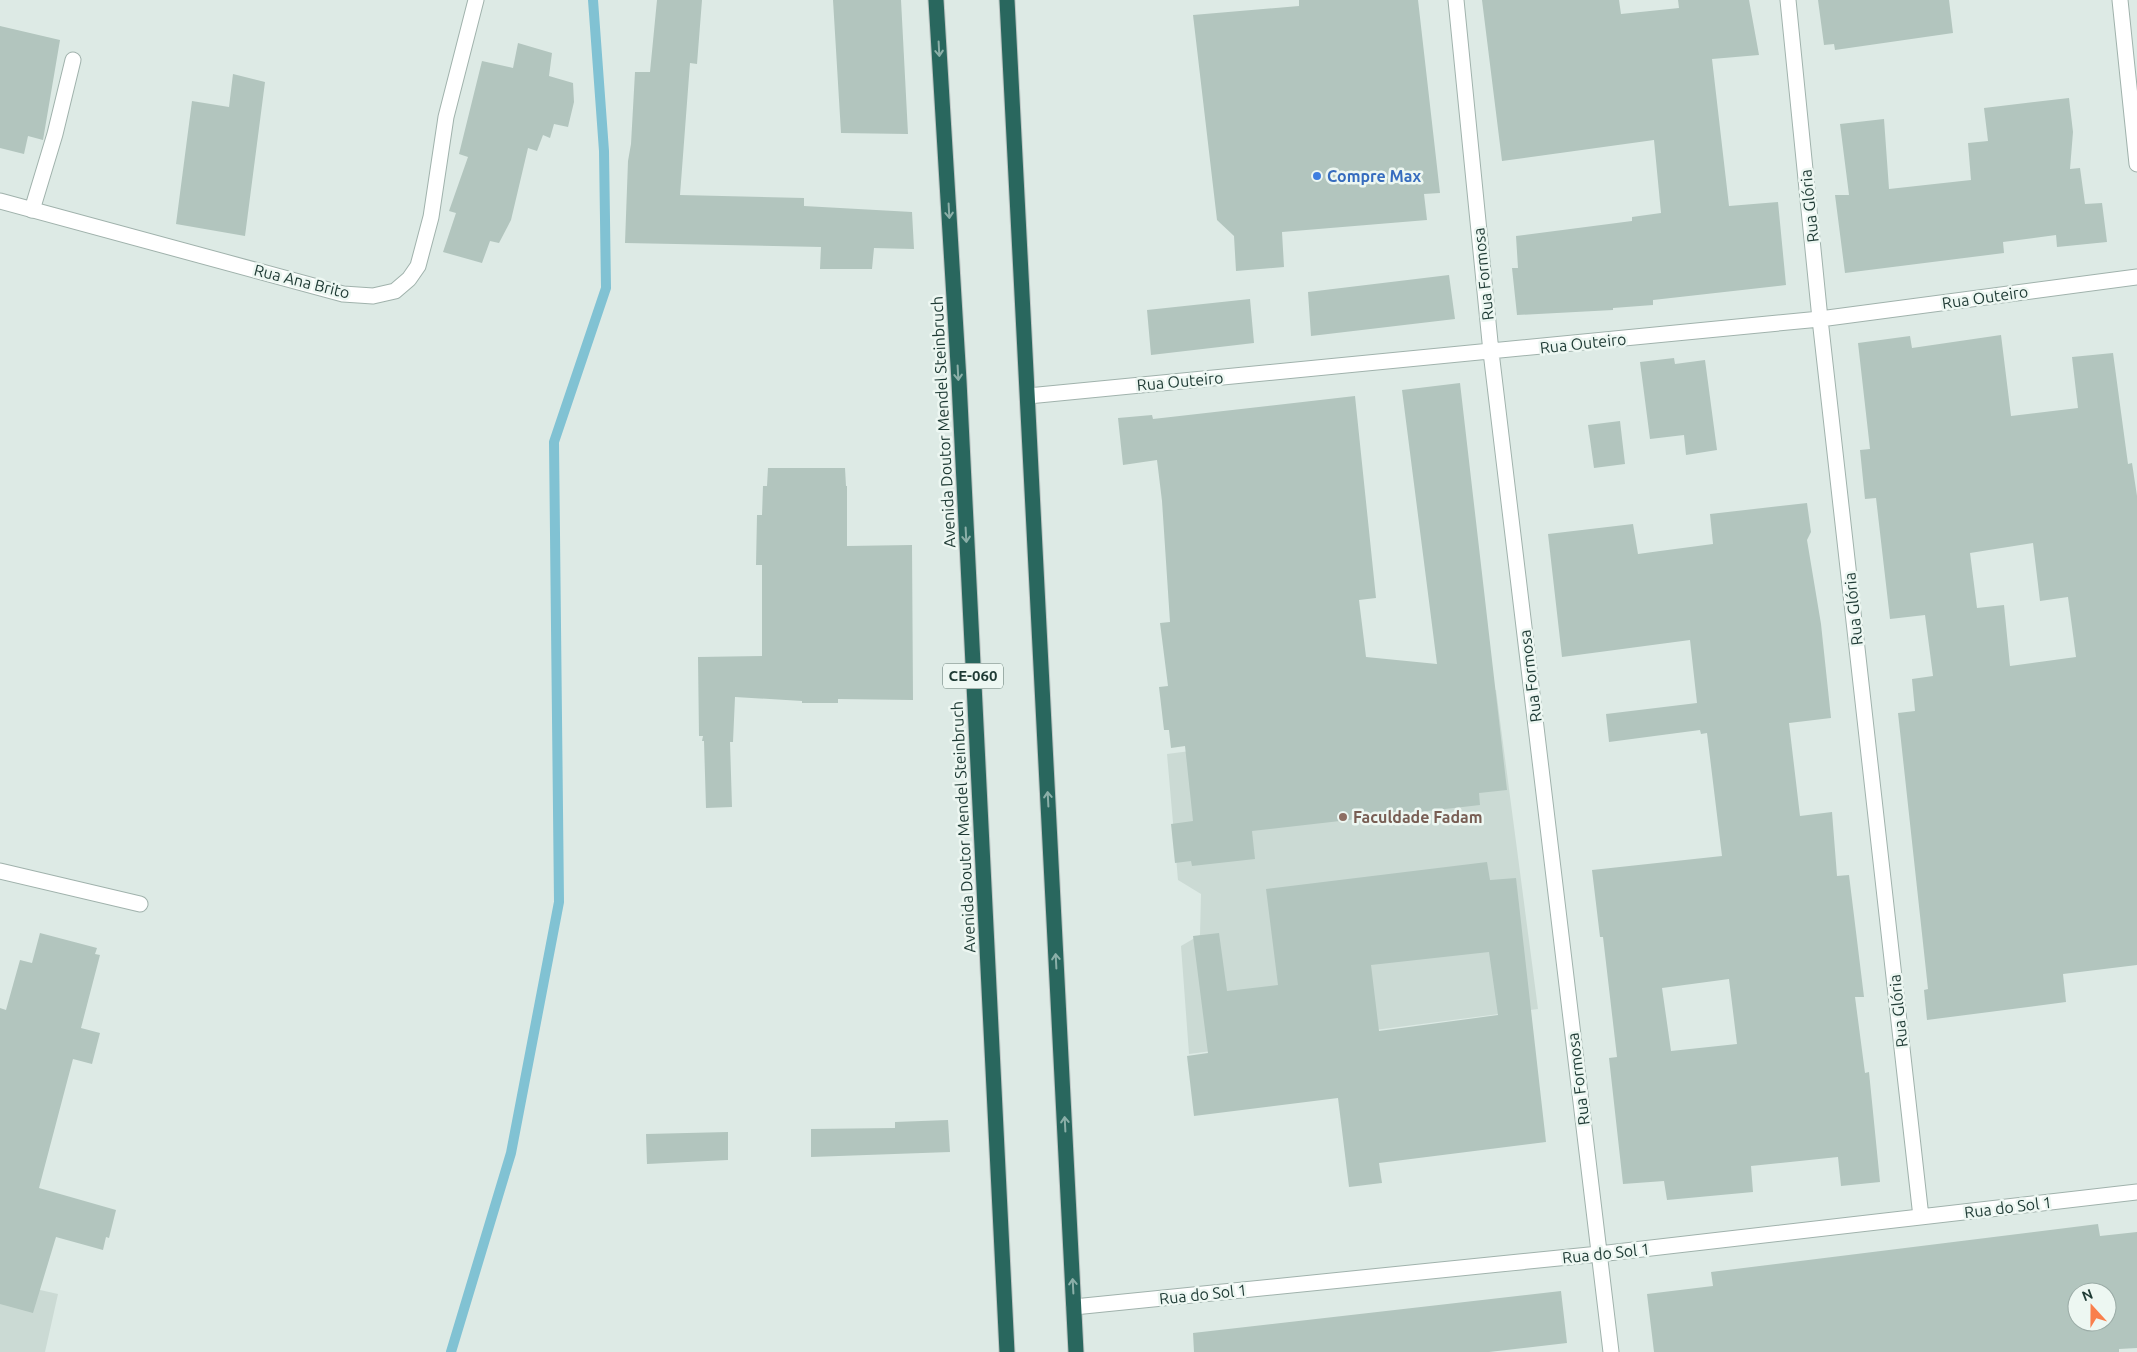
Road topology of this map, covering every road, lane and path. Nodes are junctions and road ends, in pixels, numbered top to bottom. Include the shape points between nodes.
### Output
1 (476, 0) edge
2 (936, 0) edge
3 (1007, 0) edge
4 (1456, 0) edge
5 (1788, 0) edge
6 (2120, 0) edge
7 (73, 60) dead end
8 (2137, 164) edge
9 (0, 202) edge
10 (32, 210) junction
11 (2137, 277) edge
12 (1820, 319) junction
13 (1491, 352) junction
14 (1028, 396) junction
15 (0, 870) edge
16 (140, 904) dead end
17 (2137, 1192) edge
18 (1921, 1217) junction
19 (1599, 1254) junction
20 (1074, 1307) junction
21 (1007, 1352) edge
22 (1076, 1352) edge
23 (1611, 1352) edge

1 - 10 street, Rua Ana Brito via 446,118 431,217 418,266 395,291 373,296 343,294
2 -> 21 highway, Avenida Doutor Mendel Steinbruch / CE-060
3 - 14 highway
4 - 13 street, Rua Formosa
5 - 12 street, Rua Glória
6 - 8 street
7 - 10 street
9 - 10 street, Rua Ana Brito
11 - 12 street, Rua Outeiro
12 - 13 street, Rua Outeiro
12 - 18 street, Rua Glória
13 - 14 street, Rua Outeiro
13 - 19 street, Rua Formosa
20 -> 14 highway
15 - 16 street
17 - 18 street, Rua do Sol 1
18 - 19 street, Rua do Sol 1
19 - 20 street, Rua do Sol 1
19 - 23 street, Rua Formosa
20 - 22 highway

